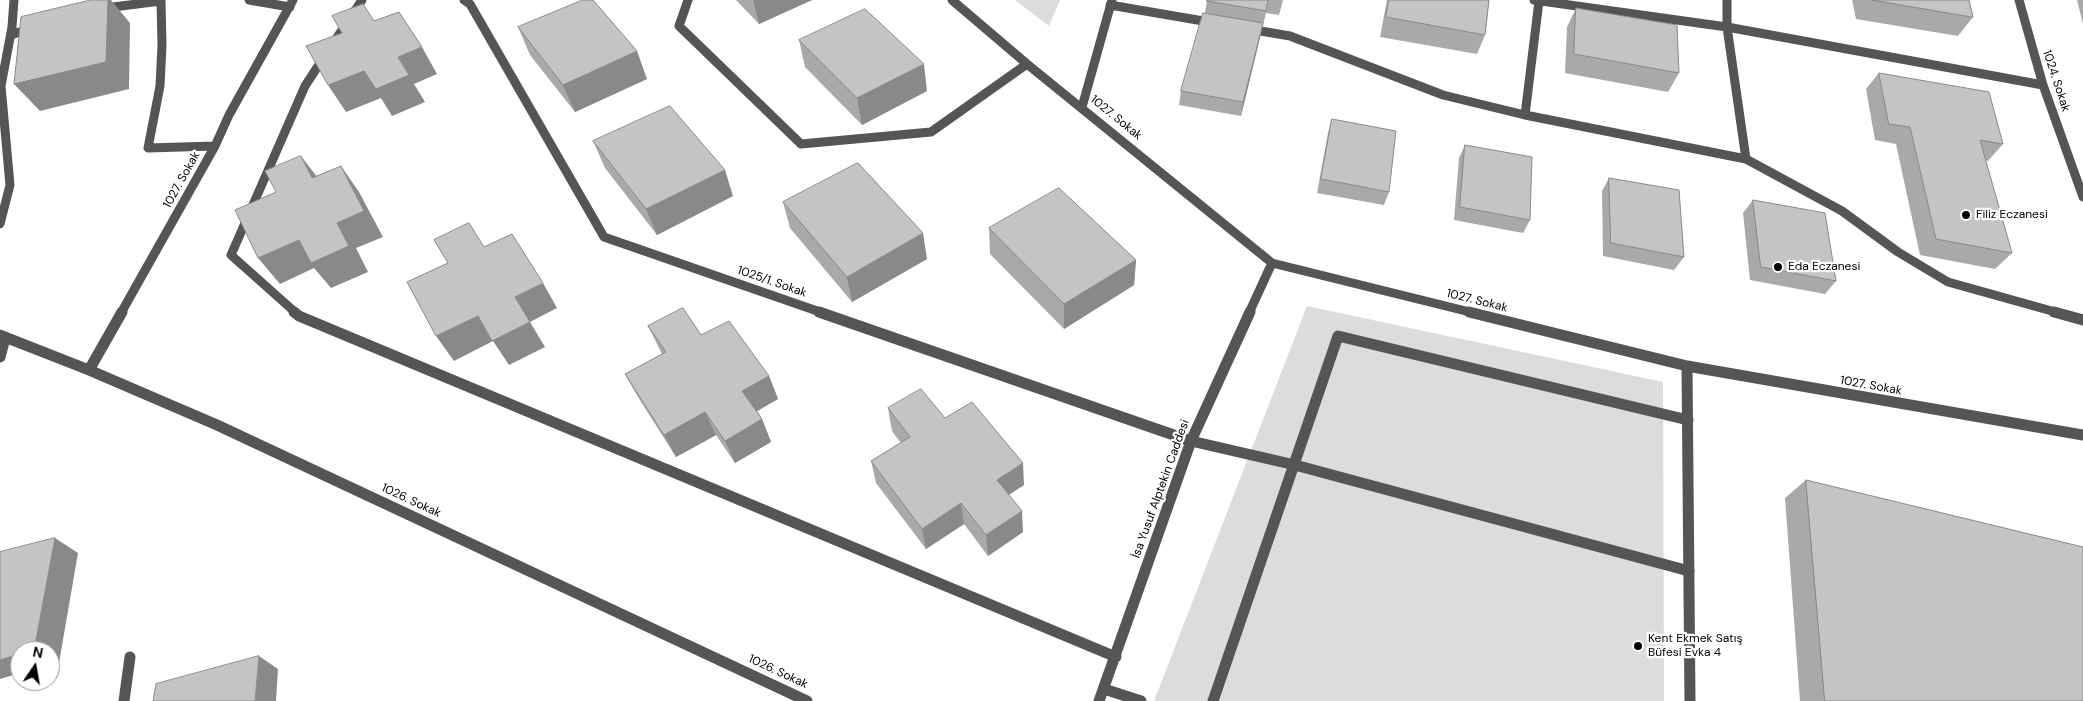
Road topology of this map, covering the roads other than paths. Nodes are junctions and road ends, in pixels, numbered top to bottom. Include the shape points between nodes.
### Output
1 (14, 0) edge
2 (249, 0) edge
3 (362, 0) edge
4 (464, 0) edge
5 (688, 0) edge
6 (952, 0) edge
7 (1537, 0) edge
8 (1727, 0) edge
9 (2019, 0) edge
10 (1111, 2) edge
11 (291, 3) edge
12 (97, 9) edge
13 (1224, 24) edge
14 (36, 26) edge
15 (1727, 27) junction
16 (1243, 28) edge
17 (10, 35) junction
18 (1027, 64) junction
19 (2043, 85) junction
20 (1082, 107) junction
21 (1525, 115) junction
22 (215, 146) junction
23 (1746, 159) junction
24 (2083, 197) edge
25 (0, 224) edge
26 (1272, 263) junction
27 (2083, 320) edge
28 (3, 337) edge
29 (0, 357) edge
30 (1687, 366) junction
31 (89, 370) junction
32 (1688, 420) junction
33 (2083, 435) edge
34 (1191, 441) junction
35 (1295, 465) junction
36 (1689, 571) junction
37 (130, 657) dead end
38 (1116, 657) junction
39 (1104, 689) junction
40 (124, 701) edge
41 (807, 701) edge
42 (1099, 701) edge
43 (1141, 701) edge
44 (1213, 701) edge
45 (1690, 701) edge

1 - 17 street
2 - 11 street
3 - 38 street via 305,86 231,255 299,316
4 - 34 street, 1025/1. Sokak via 470,4 604,236
5 - 18 street via 679,26 801,144 931,132
6 - 18 street, 1027. Sokak
7 - 15 street
7 - 21 street
8 - 15 street
9 - 19 street, 1024. Sokak
10 - 13 street
10 - 20 street
11 - 22 street, 1027. Sokak
12 - 22 street via 161,1 160,86 148,148
14 - 17 street
15 - 19 street
15 - 23 street
16 - 21 street via 1290,36 1443,95
17 - 25 street via 1,86 10,185
18 - 20 street, 1027. Sokak
19 - 24 street, 1024. Sokak
20 - 26 street, 1027. Sokak
21 - 23 street
22 - 31 street, 1027. Sokak
23 - 27 street via 1842,211 1898,252 1948,282
26 - 30 street, 1027. Sokak
26 - 34 street, İsa Yusuf Alptekin Caddesi
28 - 29 street
28 - 31 street, 1026. Sokak
30 - 32 street
30 - 33 street, 1027. Sokak
31 - 41 street, 1026. Sokak via 226,429
32 - 35 street via 1338,336
32 - 36 street
34 - 35 street, 1025/1. Sokak
34 - 38 street, İsa Yusuf Alptekin Caddesi
35 - 36 street, 1025/1. Sokak
35 - 44 street
36 - 45 street
37 - 40 street
38 - 39 street, İsa Yusuf Alptekin Caddesi
39 - 42 street, İsa Yusuf Alptekin Caddesi
39 - 43 street

